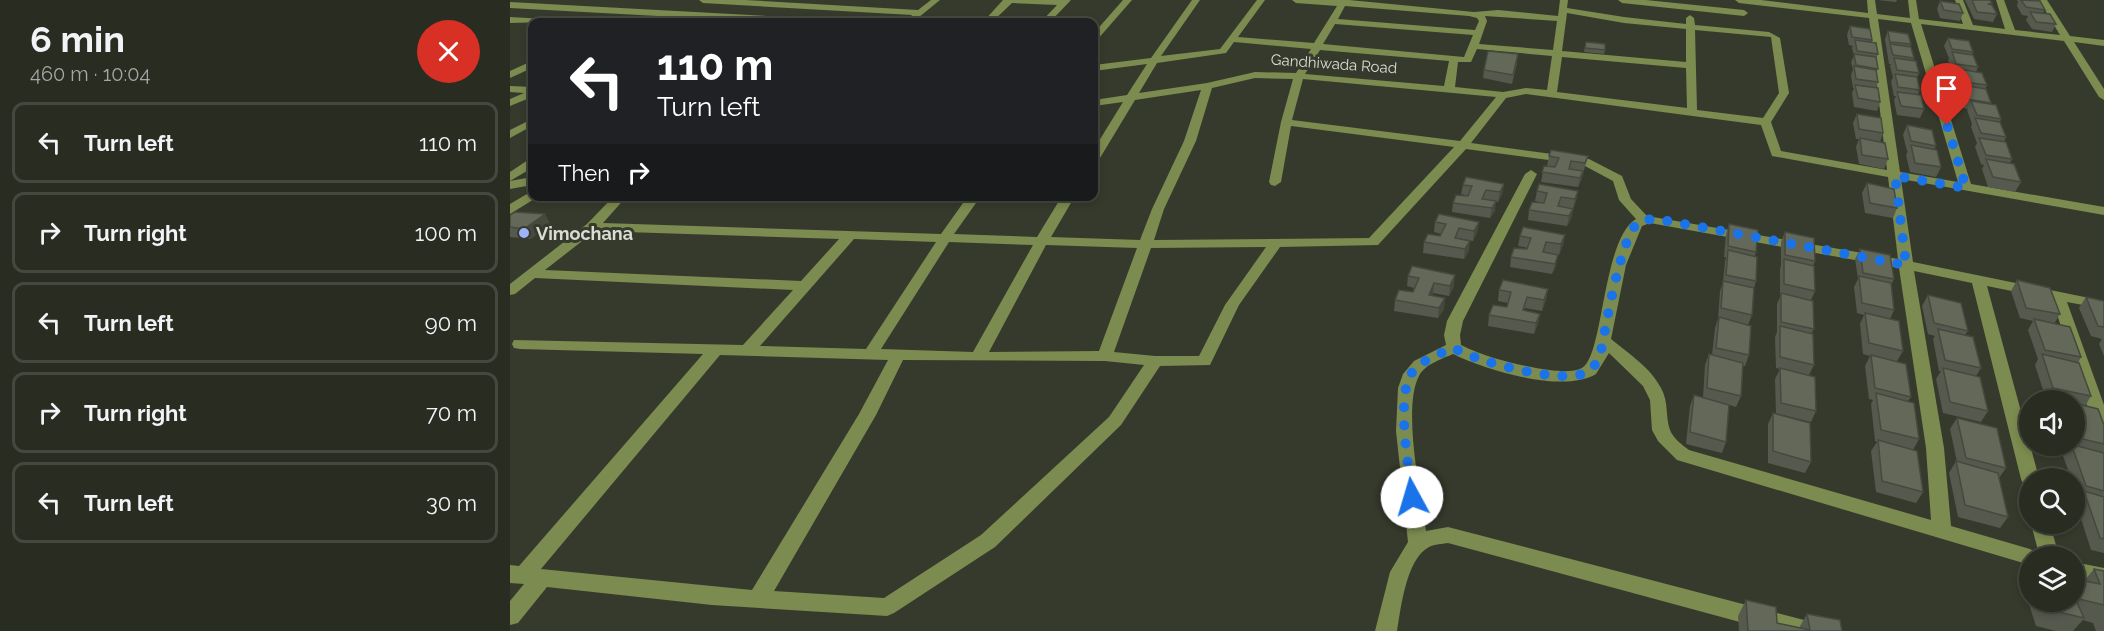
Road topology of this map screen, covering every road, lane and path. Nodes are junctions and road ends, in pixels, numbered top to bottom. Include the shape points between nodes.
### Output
1 (703, 0) edge
2 (797, 0) edge
3 (936, 0) edge
4 (1009, 0) edge
5 (1128, 0) edge
6 (1196, 0) edge
7 (1261, 0) edge
8 (1296, 0) edge
9 (1501, 0) edge
10 (1622, 0) edge
11 (1739, 0) edge
12 (1871, 0) edge
13 (1912, 0) edge
14 (1959, 0) edge
15 (2000, 0) edge
16 (2043, 0) edge
17 (1065, 1) edge
18 (1767, 1) edge
19 (1344, 2) edge
20 (1411, 4) edge
21 (1689, 4) edge
22 (510, 5) edge
23 (788, 5) junction
24 (1562, 10) edge
25 (629, 12) junction
26 (920, 13) junction
27 (1498, 13) junction
28 (1744, 13) dead end
29 (673, 14) junction
30 (1475, 14) junction
31 (1872, 15) junction
32 (619, 18) edge
33 (650, 18) edge
34 (726, 18) edge
35 (769, 18) edge
36 (914, 18) edge
37 (991, 18) edge
38 (1050, 18) edge
39 (510, 20) edge
40 (1915, 20) junction
41 (527, 21) joint
42 (1332, 21) junction
43 (1690, 27) junction
44 (1969, 27) junction
45 (510, 29) edge
46 (2011, 32) junction
47 (1478, 33) junction
48 (1098, 34) edge
49 (1232, 39) junction
50 (2069, 39) junction
51 (2104, 43) edge
52 (1317, 46) junction
53 (1473, 46) junction
54 (1557, 53) junction
55 (1454, 59) junction
56 (1154, 60) junction
57 (1691, 65) junction
58 (528, 66) edge
59 (1098, 67) edge
60 (510, 75) edge
61 (1299, 76) junction
62 (1207, 86) junction
63 (510, 89) edge
64 (1449, 90) junction
65 (528, 91) edge
66 (528, 93) edge
67 (1552, 94) junction
68 (1503, 95) junction
69 (2104, 97) edge
70 (1132, 98) junction
71 (1098, 102) edge
72 (510, 103) edge
73 (1692, 112) junction
74 (1286, 122) junction
75 (1766, 122) junction
76 (528, 124) edge
77 (510, 135) edge
78 (1462, 145) junction
79 (1098, 152) edge
80 (528, 166) edge
81 (1531, 174) dead end
82 (1895, 176) junction
83 (510, 177) edge
84 (1275, 182) dead end
85 (528, 183) edge
86 (510, 185) edge
87 (1966, 188) junction
88 (528, 198) edge
89 (616, 201) edge
90 (971, 201) edge
91 (1066, 201) edge
92 (510, 210) edge
93 (2104, 211) edge
94 (1644, 220) junction
95 (592, 227) junction
96 (850, 235) junction
97 (945, 238) junction
98 (1042, 240) junction
99 (1146, 243) junction
100 (1276, 243) junction
101 (1906, 265) junction
102 (531, 274) junction
103 (1978, 280) junction
104 (805, 286) junction
105 (510, 291) edge
106 (2058, 296) junction
107 (2104, 305) edge
108 (1603, 340) junction
109 (513, 347) edge
110 (717, 348) junction
111 (1454, 348) junction
112 (748, 349) junction
113 (870, 354) junction
114 (898, 355) junction
115 (1105, 356) junction
116 (978, 357) junction
117 (1155, 361) junction
118 (2104, 430) edge
119 (2027, 468) edge
120 (1942, 531) junction
121 (1418, 544) junction
122 (2019, 554) edge
123 (2085, 573) edge
124 (525, 576) edge
125 (2104, 577) edge
126 (758, 599) junction
127 (510, 616) edge
128 (1386, 631) edge
129 (1808, 631) edge

1 - 23 street
2 - 23 street
3 - 26 street
4 - 17 street
4 - 37 street
5 - 48 street
6 - 56 street
7 - 49 street
8 - 19 street
9 - 27 street
10 - 21 street
11 - 18 street
12 - 31 street
13 - 40 street
14 - 44 street
15 - 46 street
16 - 50 street
17 - 38 street
18 - 31 street
19 - 20 street
19 - 42 street
20 - 30 street
21 - 28 street
21 - 43 street
22 - 25 street
23 - 26 street
23 - 35 street
24 - 27 street
24 - 43 street
24 - 54 street
25 - 29 street
25 - 32 street
26 - 36 street
27 - 30 street
29 - 33 street
29 - 34 street
30 - 47 street via 1483,18
31 - 40 street
31 - 82 street
39 - 41 street
40 - 44 street
40 - 87 street
41 - 45 street
42 - 47 street
42 - 52 street
43 - 57 street
43 - 75 street via 1772,37 1778,44 1784,93
44 - 46 street
46 - 50 street
47 - 53 street
49 - 52 street
49 - 56 street via 1223,51
50 - 51 street
50 - 69 street
52 - 55 street
52 - 61 street
53 - 54 street
53 - 55 street via 1468,60
54 - 57 street
54 - 67 street
55 - 64 street
56 - 59 street
56 - 70 street
57 - 73 street
58 - 60 street
61 - 62 street, Gandhiwada Road via 1255,75
61 - 64 street, Gandhiwada Road
61 - 74 street
62 - 70 street, Gandhiwada Road
62 - 99 street via 1190,141
63 - 65 street
64 - 68 street, Gandhiwada Road
66 - 72 street
67 - 68 street, Gandhiwada Road via 1526,91
67 - 73 street, Gandhiwada Road
68 - 78 street
70 - 71 street, Gandhiwada Road
70 - 79 street
73 - 75 street, Gandhiwada Road
74 - 78 street
74 - 84 street
75 - 82 street via 1776,154
76 - 77 street
78 - 94 street via 1543,154 1589,164 1618,179 1625,200
78 - 100 street via 1373,242
80 - 83 street
81 - 111 street via 1455,321
82 - 87 street
82 - 101 street
85 - 86 street
87 - 93 street
88 - 92 street
89 - 95 street
90 - 97 street
91 - 98 street
94 - 101 street via 1662,220
94 - 108 street via 1630,233
95 - 96 street
95 - 102 street
96 - 97 street
96 - 104 street
97 - 98 street
97 - 113 street
98 - 99 street
98 - 116 street
99 - 100 street
99 - 115 street
100 - 117 street via 1232,305 1204,361
101 - 103 street
101 - 120 street via 1935,448
102 - 104 street
102 - 105 street
103 - 106 street
103 - 119 street
104 - 112 street
106 - 107 street
106 - 118 street
108 - 111 street via 1595,366 1575,376 1499,366
108 - 120 street via 1647,379 1658,403 1660,431 1683,455
109 - 110 street
110 - 112 street
110 - 124 street
111 - 121 street via 1423,362 1411,374 1405,393
112 - 113 street
113 - 114 street
114 - 116 street
114 - 126 street
115 - 116 street
115 - 117 street
117 - 126 street via 1115,421 988,542 887,607
120 - 122 street
121 - 128 street via 1407,558
121 - 129 street via 1434,537 1467,539
123 - 125 street
124 - 126 street
124 - 127 street

